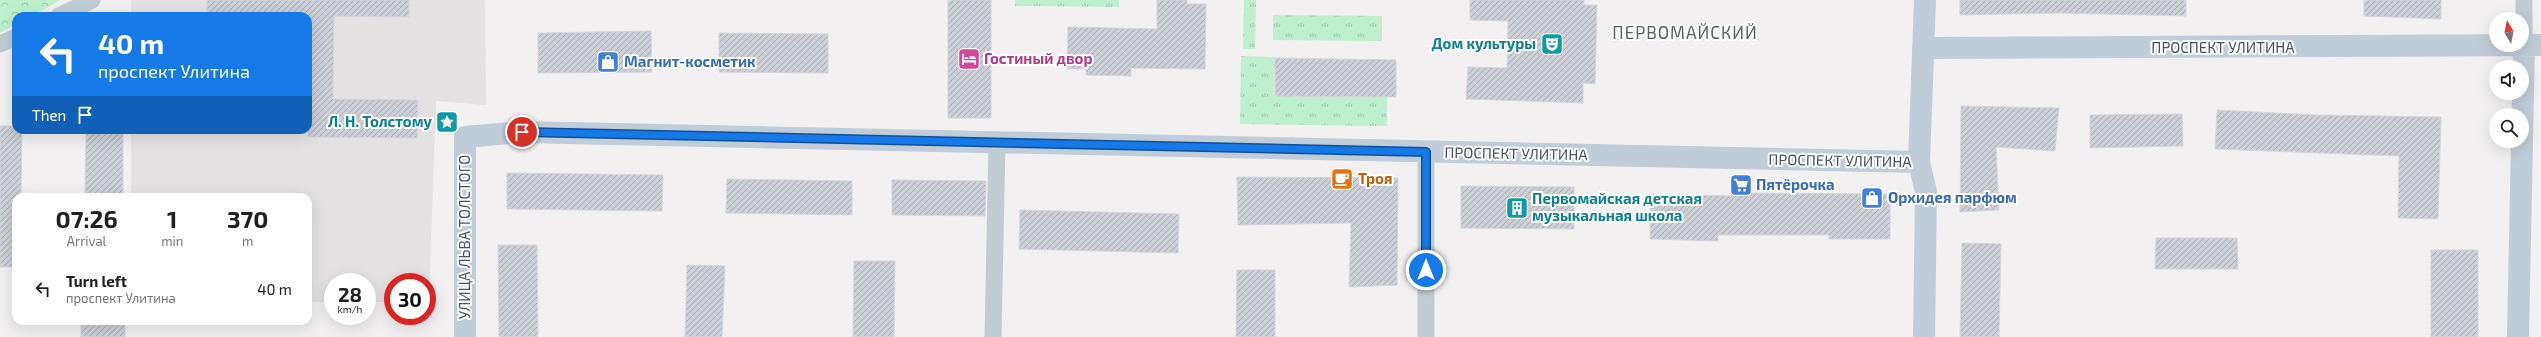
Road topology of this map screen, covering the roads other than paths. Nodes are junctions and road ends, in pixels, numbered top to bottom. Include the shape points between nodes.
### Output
1 (92, 0) edge
2 (1925, 0) edge
3 (2524, 0) edge
4 (67, 12) edge
5 (12, 38) edge
6 (0, 44) edge
7 (2532, 46) edge
8 (1923, 48) junction
9 (2525, 108) edge
10 (465, 137) joint
11 (997, 142) junction
12 (2522, 148) edge
13 (1426, 152) junction
14 (1919, 162) junction
15 (465, 337) edge
16 (993, 337) edge
17 (1426, 337) edge
18 (1924, 337) edge
19 (2518, 337) edge

1 - 4 street
2 - 8 street
3 - 7 street
5 - 6 street
7 - 8 street, ПРОСПЕКТ УЛИТИНА
7 - 9 street
8 - 14 street
10 - 11 street, ПРОСПЕКТ УЛИТИНА via 522,132
10 - 15 street, УЛИЦА ЛЬВА ТОЛСТОГО
11 - 13 street, ПРОСПЕКТ УЛИТИНА
11 - 16 street
12 - 19 street
13 - 14 street, ПРОСПЕКТ УЛИТИНА
13 - 17 street
14 - 18 street via 1926,192

